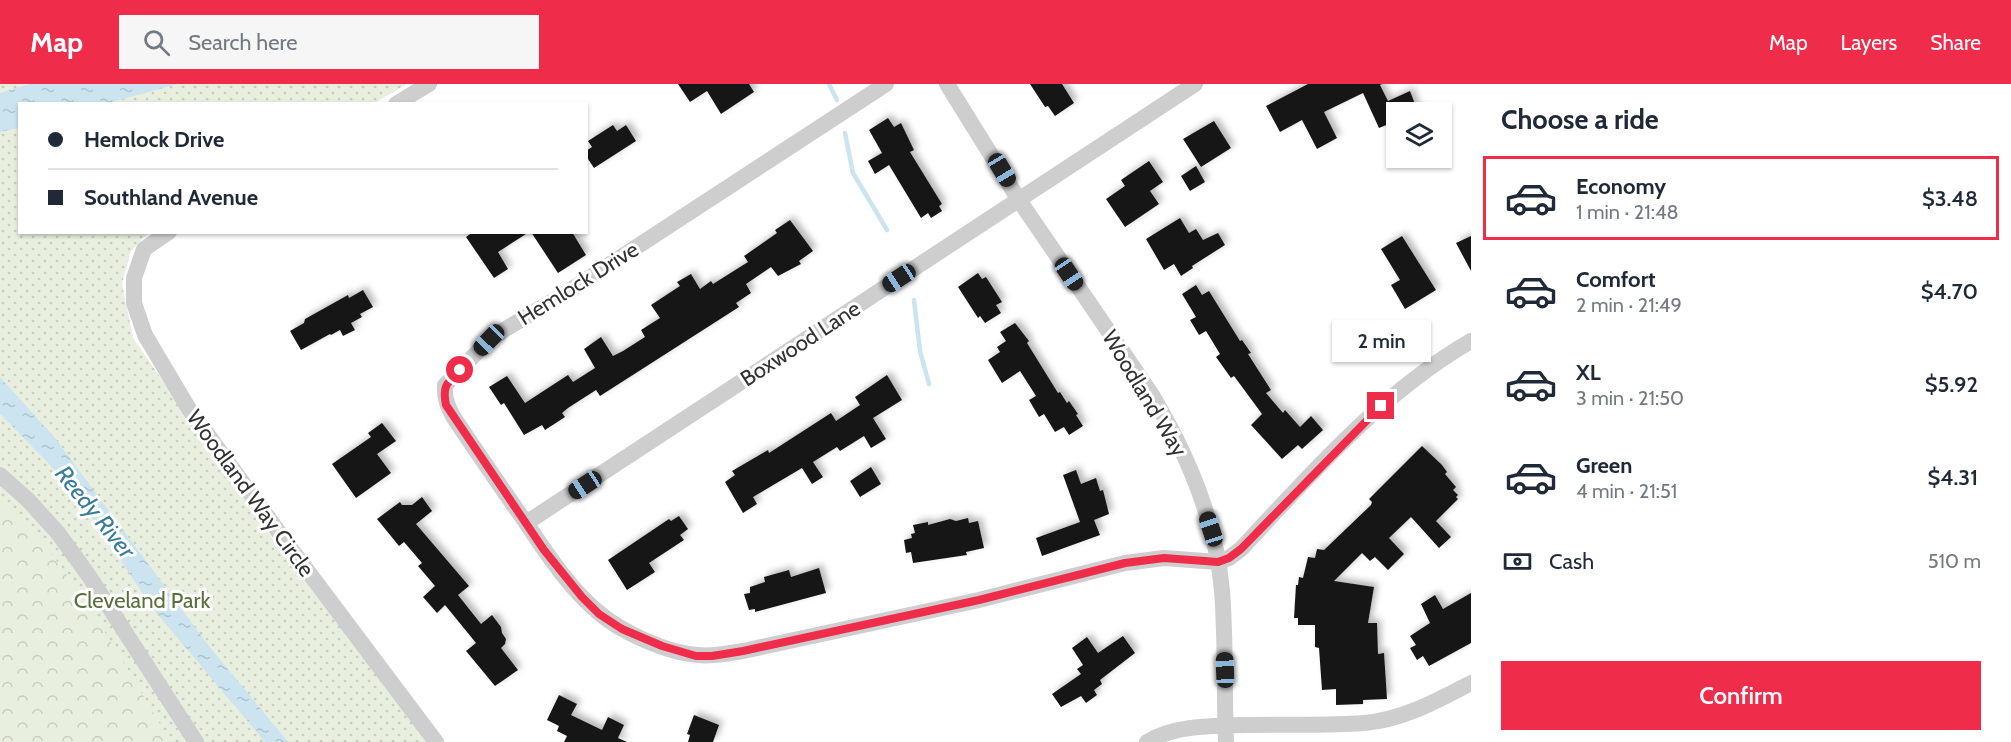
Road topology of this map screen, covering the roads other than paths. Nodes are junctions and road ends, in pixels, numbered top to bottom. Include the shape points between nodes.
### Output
1 (429, 84) edge
2 (886, 84) edge
3 (948, 84) edge
4 (1195, 84) edge
5 (399, 102) edge
6 (1019, 200) junction
7 (166, 234) edge
8 (1471, 341) edge
9 (0, 475) edge
10 (526, 523) junction
11 (1218, 562) junction
12 (1471, 683) edge
13 (1226, 734) edge
14 (196, 742) edge
15 (436, 742) edge
16 (1147, 742) edge

1 - 5 street
2 - 10 street, Hemlock Drive via 489,340 445,385 446,405
3 - 6 street, Woodland Way
4 - 6 street, Boxwood Lane
6 - 10 street, Boxwood Lane
6 - 11 street, Woodland Way via 1172,428 1200,494
7 - 15 street, Woodland Way Circle via 144,249 134,278 134,303 145,335 189,409
8 - 11 street via 1381,406 1241,549
9 - 14 street via 58,533
10 - 11 street, Hemlock Drive via 599,614 622,629 696,656 743,651 967,603 1125,563 1164,558
11 - 13 street, Woodland Way
12 - 13 street via 1414,711 1366,723
13 - 16 street via 1176,730

